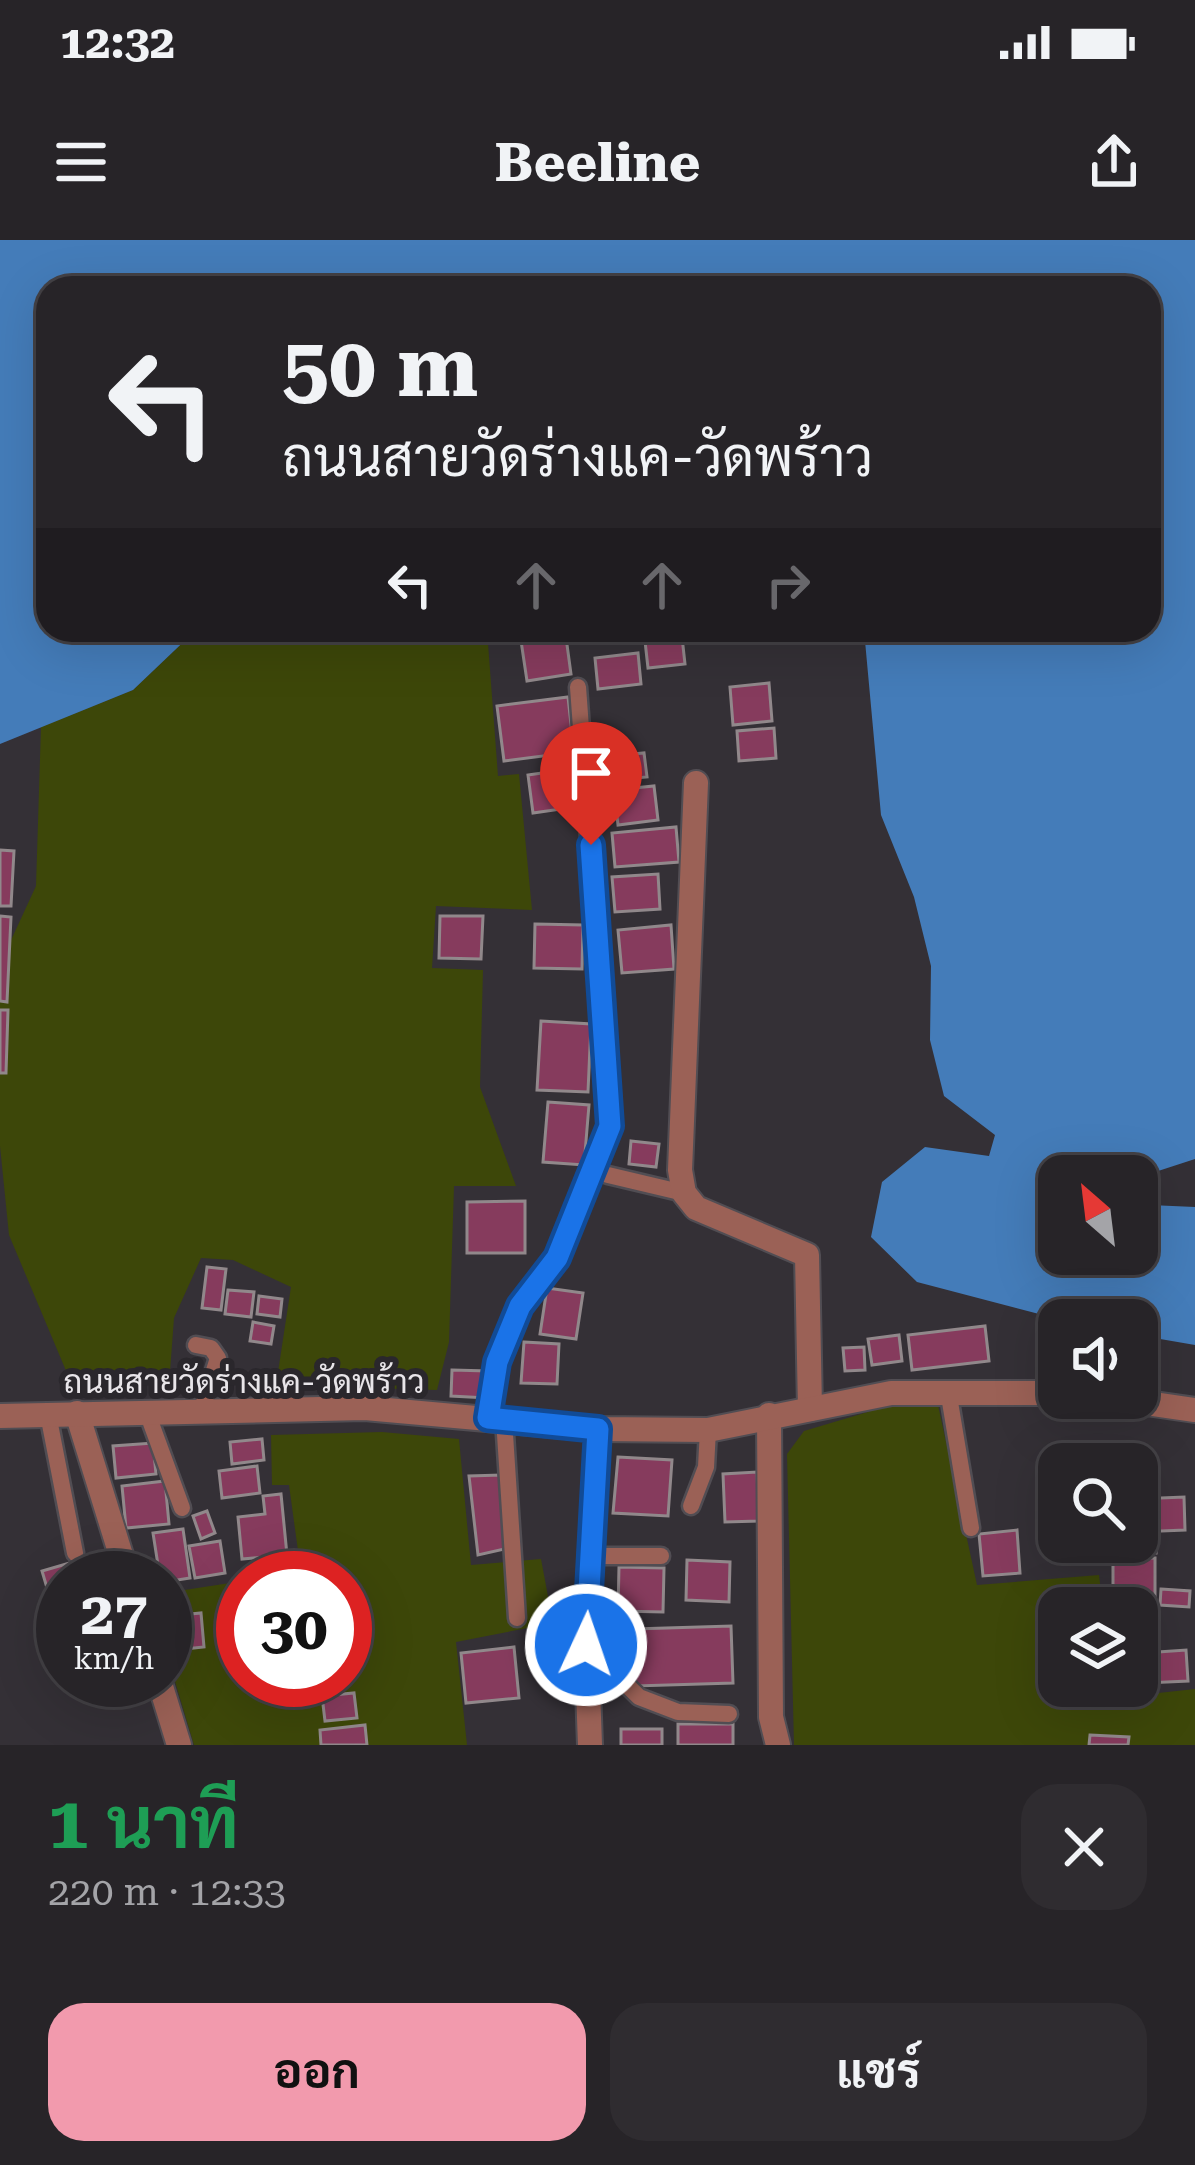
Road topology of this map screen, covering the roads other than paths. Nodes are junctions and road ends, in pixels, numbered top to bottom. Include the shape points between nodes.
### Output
1 (578, 687) dead end
2 (696, 783) dead end
3 (608, 1175) dead end
4 (684, 1193) junction
5 (196, 1345) dead end
6 (948, 1390) junction
7 (1038, 1393) edge
8 (1158, 1405) edge
9 (810, 1409) junction
10 (1195, 1410) edge
11 (201, 1412) junction
12 (77, 1413) junction
13 (49, 1414) junction
14 (148, 1415) junction
15 (769, 1415) junction
16 (0, 1416) edge
17 (496, 1419) junction
18 (598, 1429) junction
19 (708, 1430) junction
20 (691, 1506) dead end
21 (182, 1508) dead end
22 (971, 1528) dead end
23 (75, 1551) edge
24 (120, 1551) edge
25 (591, 1556) junction
26 (661, 1556) dead end
27 (517, 1618) dead end
28 (586, 1645) junction
29 (167, 1707) edge
30 (729, 1714) dead end
31 (179, 1745) edge
32 (590, 1745) edge
33 (778, 1745) edge

1 - 17 lane via 610,1126 557,1258 520,1306 497,1362
2 - 4 street
3 - 4 lane
4 - 9 street via 696,1208 807,1255
5 - 11 lane via 218,1358
6 - 7 street, ถนนสายวัดร่างแค-วัดพร้าว
6 - 9 street, ถนนสายวัดร่างแค-วัดพร้าว
6 - 22 lane
8 - 10 street
9 - 15 street, ถนนสายวัดร่างแค-วัดพร้าว
11 - 14 street, ถนนสายวัดร่างแค-วัดพร้าว
11 - 17 street, ถนนสายวัดร่างแค-วัดพร้าว via 365,1408
12 - 13 street, ถนนสายวัดร่างแค-วัดพร้าว
12 - 14 street, ถนนสายวัดร่างแค-วัดพร้าว
12 - 24 street
13 - 16 street, ถนนสายวัดร่างแค-วัดพร้าว
13 - 23 lane
14 - 21 lane
15 - 19 street, ถนนสายวัดร่างแค-วัดพร้าว
15 - 33 street via 771,1717
17 - 18 street, ถนนสายวัดร่างแค-วัดพร้าว
17 - 27 lane
18 - 19 street, ถนนสายวัดร่างแค-วัดพร้าว
18 - 25 street
19 - 20 lane via 706,1467
25 - 26 lane
25 - 28 street
28 - 30 lane via 639,1696 679,1712
28 - 32 street
29 - 31 street

